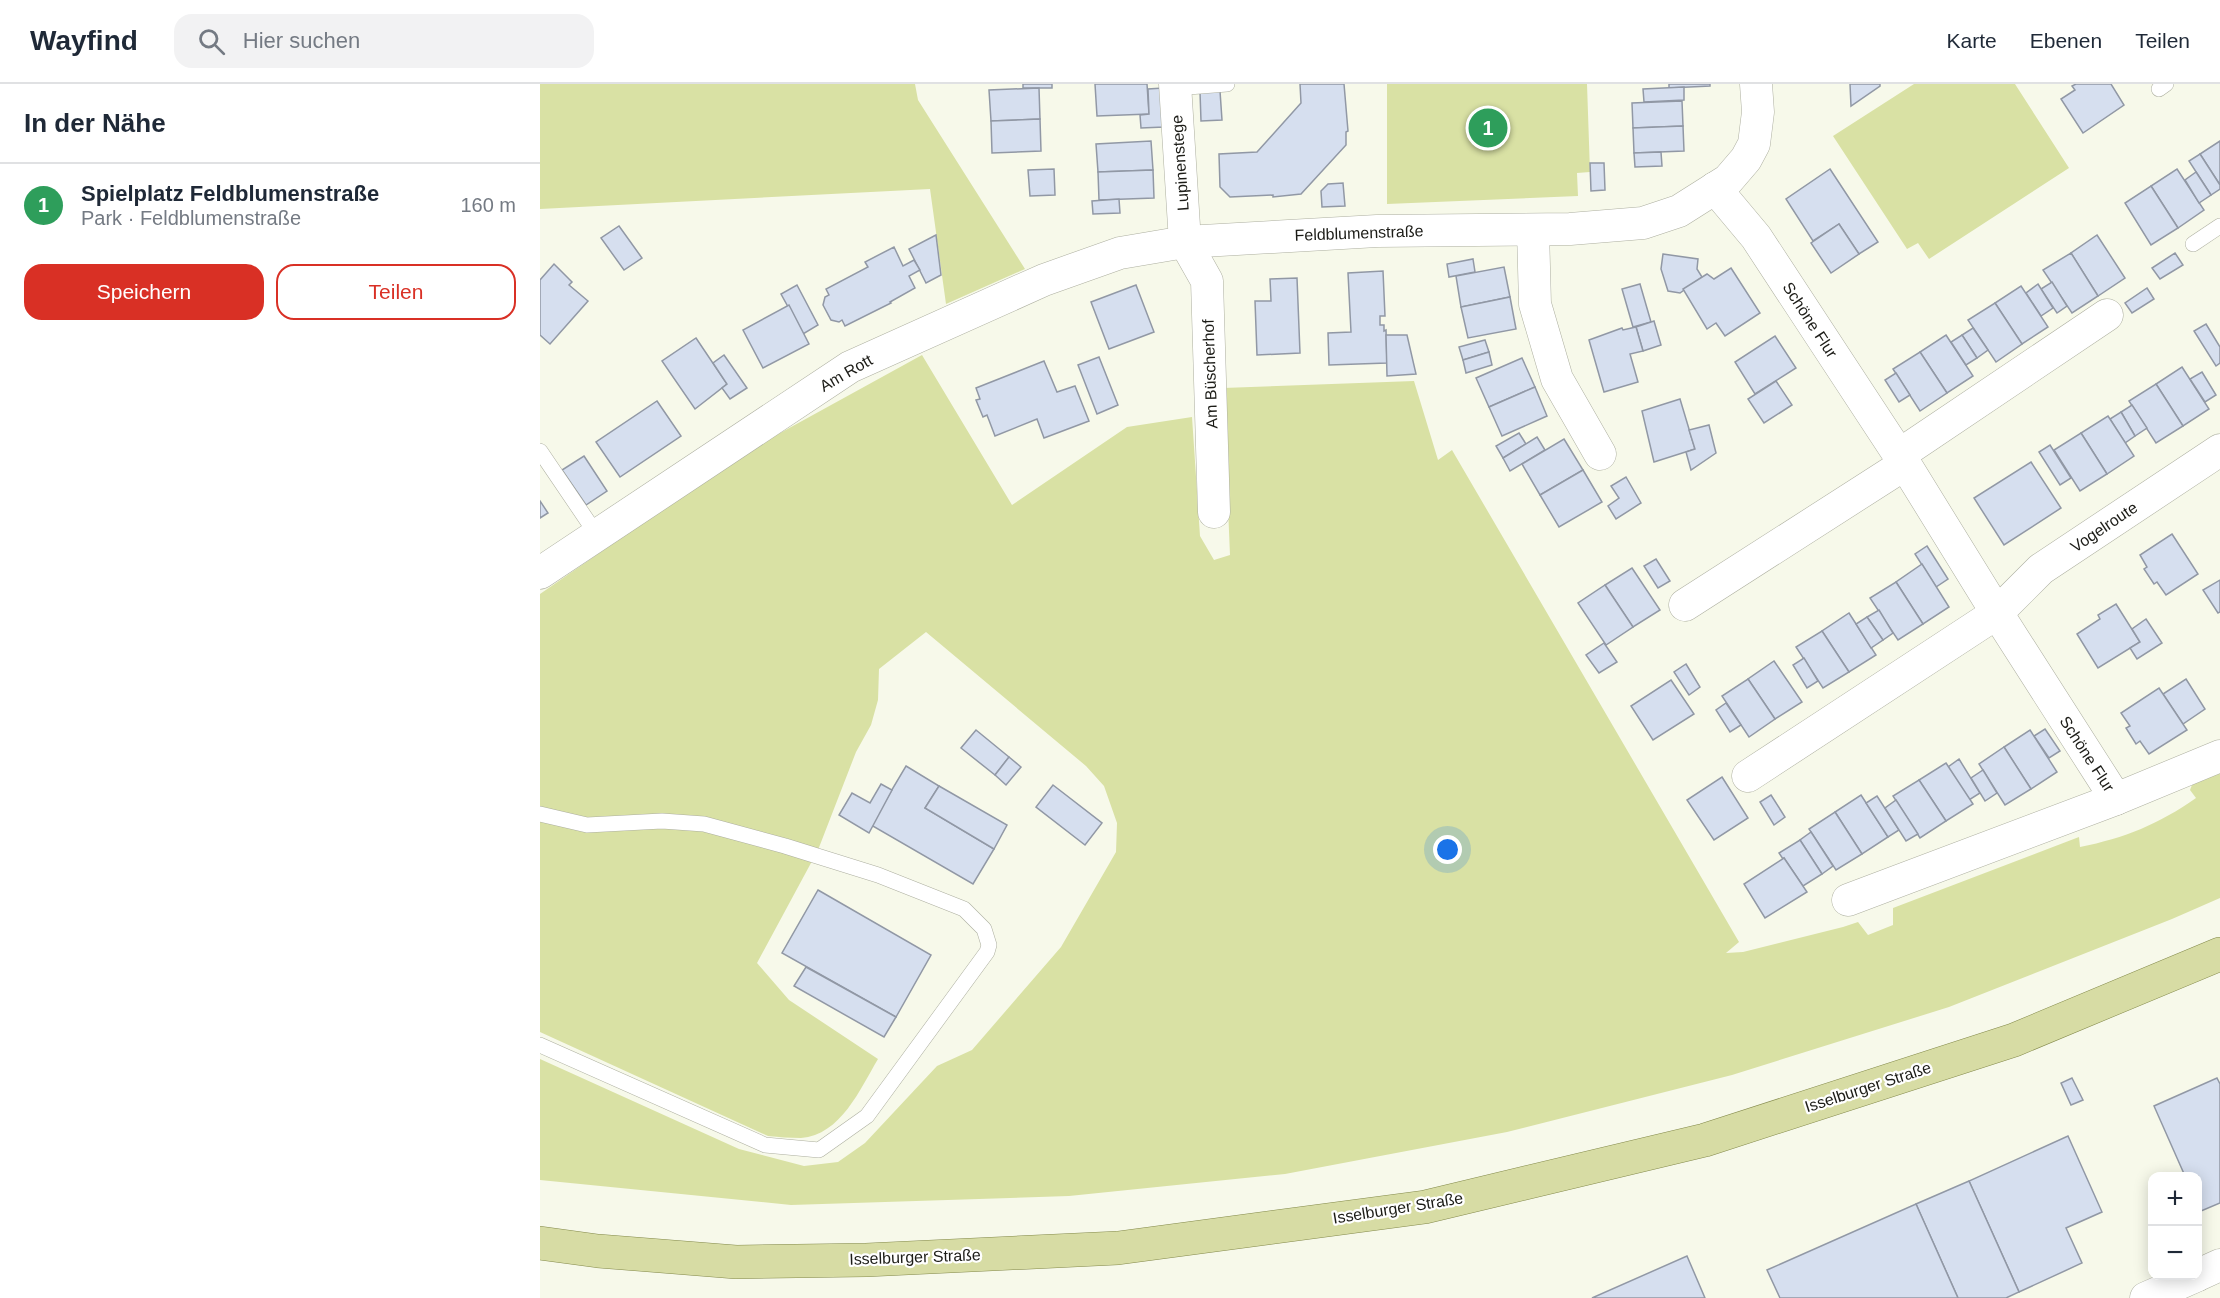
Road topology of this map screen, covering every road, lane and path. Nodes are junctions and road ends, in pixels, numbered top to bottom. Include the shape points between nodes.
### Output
1 (1227, 84) edge
2 (1756, 84) edge
3 (1175, 86) edge
4 (1715, 188) junction
5 (2220, 226) edge
6 (1533, 230) junction
7 (1185, 242) junction
8 (2193, 244) dead end
9 (2107, 315) dead end
10 (2220, 450) edge
11 (540, 451) edge
12 (1600, 454) dead end
13 (1902, 459) junction
14 (1214, 512) dead end
15 (597, 535) junction
16 (540, 573) edge
17 (1685, 606) dead end
18 (1997, 613) junction
19 (2220, 756) edge
20 (1748, 776) dead end
21 (2116, 799) junction
22 (540, 813) edge
23 (1848, 900) dead end
24 (2220, 954) edge
25 (540, 1045) edge
26 (540, 1243) edge
27 (2220, 1265) edge
28 (2202, 1273) edge
29 (2186, 1280) edge
30 (2146, 1298) edge

1 - 3 lane
2 - 4 street, Feldblumenstraße via 1754,144 1728,180
3 - 7 street, Lupinenstege
4 - 6 street, Feldblumenstraße via 1679,211 1643,223
4 - 13 street, Schöne Flur via 1756,237
5 - 8 lane
6 - 7 street, Feldblumenstraße via 1396,230
6 - 12 street via 1535,304 1557,380
7 - 14 street, Am Büscherhof via 1207,281
7 - 15 street, Am Rott via 1120,253 1044,279 850,367
9 - 13 street
10 - 18 street, Vogelroute via 2041,569
11 - 15 lane
13 - 17 street
13 - 18 street, Schöne Flur
15 - 16 street, Am Rott
18 - 20 street
18 - 21 street, Schöne Flur
19 - 21 street, Schöne Flur
21 - 23 street
22 - 25 lane via 587,825 662,821 704,824 785,846 964,909 984,929 989,945 867,1116 819,1150 765,1145
24 - 26 main road, Isselburger Straße via 2014,1040 1716,1136 1425,1206 1118,1248 866,1260 736,1262 621,1254
27 - 28 street
29 - 30 street

